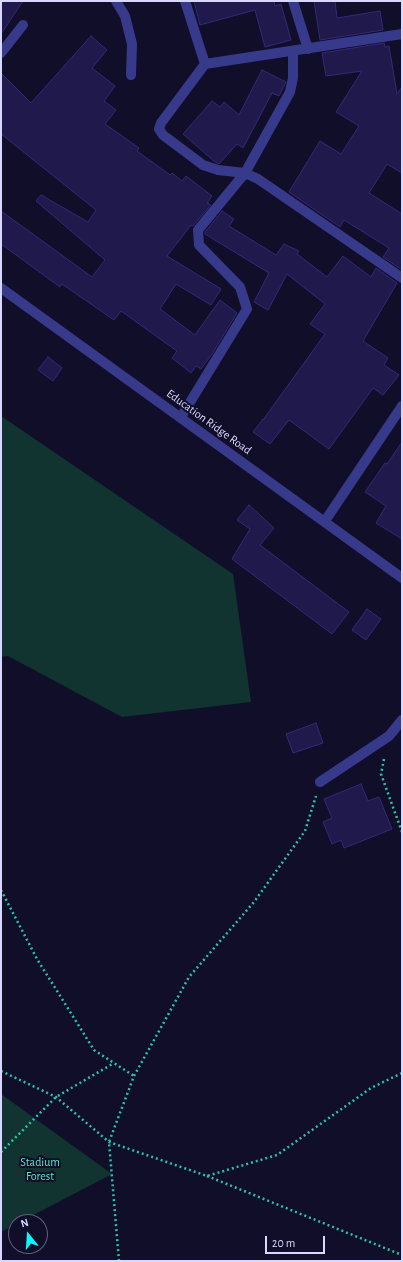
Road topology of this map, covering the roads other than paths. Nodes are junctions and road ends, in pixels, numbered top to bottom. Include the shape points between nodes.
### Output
1 (116, 1) edge
2 (184, 1) edge
3 (293, 1) edge
4 (23, 25) dead end
5 (402, 34) edge
6 (308, 49) junction
7 (293, 51) junction
8 (1, 53) edge
9 (205, 64) junction
10 (131, 74) dead end
11 (245, 173) junction
12 (402, 278) edge
13 (1, 288) edge
14 (402, 406) edge
15 (180, 417) junction
16 (325, 521) junction
17 (402, 578) edge
18 (402, 720) edge
19 (320, 782) road end

1 - 10 street via 125,16 132,44
2 - 9 street
3 - 6 street
4 - 8 street
5 - 6 street
6 - 7 street
7 - 9 street
7 - 11 street via 290,92
9 - 11 street via 159,129 167,139 203,165 218,170
11 - 12 street via 258,179
11 - 15 street via 197,234 199,245 240,287 247,309
13 - 15 street, Education Ridge Road
14 - 16 street
15 - 16 street, Education Ridge Road
16 - 17 street, Education Ridge Road
18 - 19 street via 389,736

